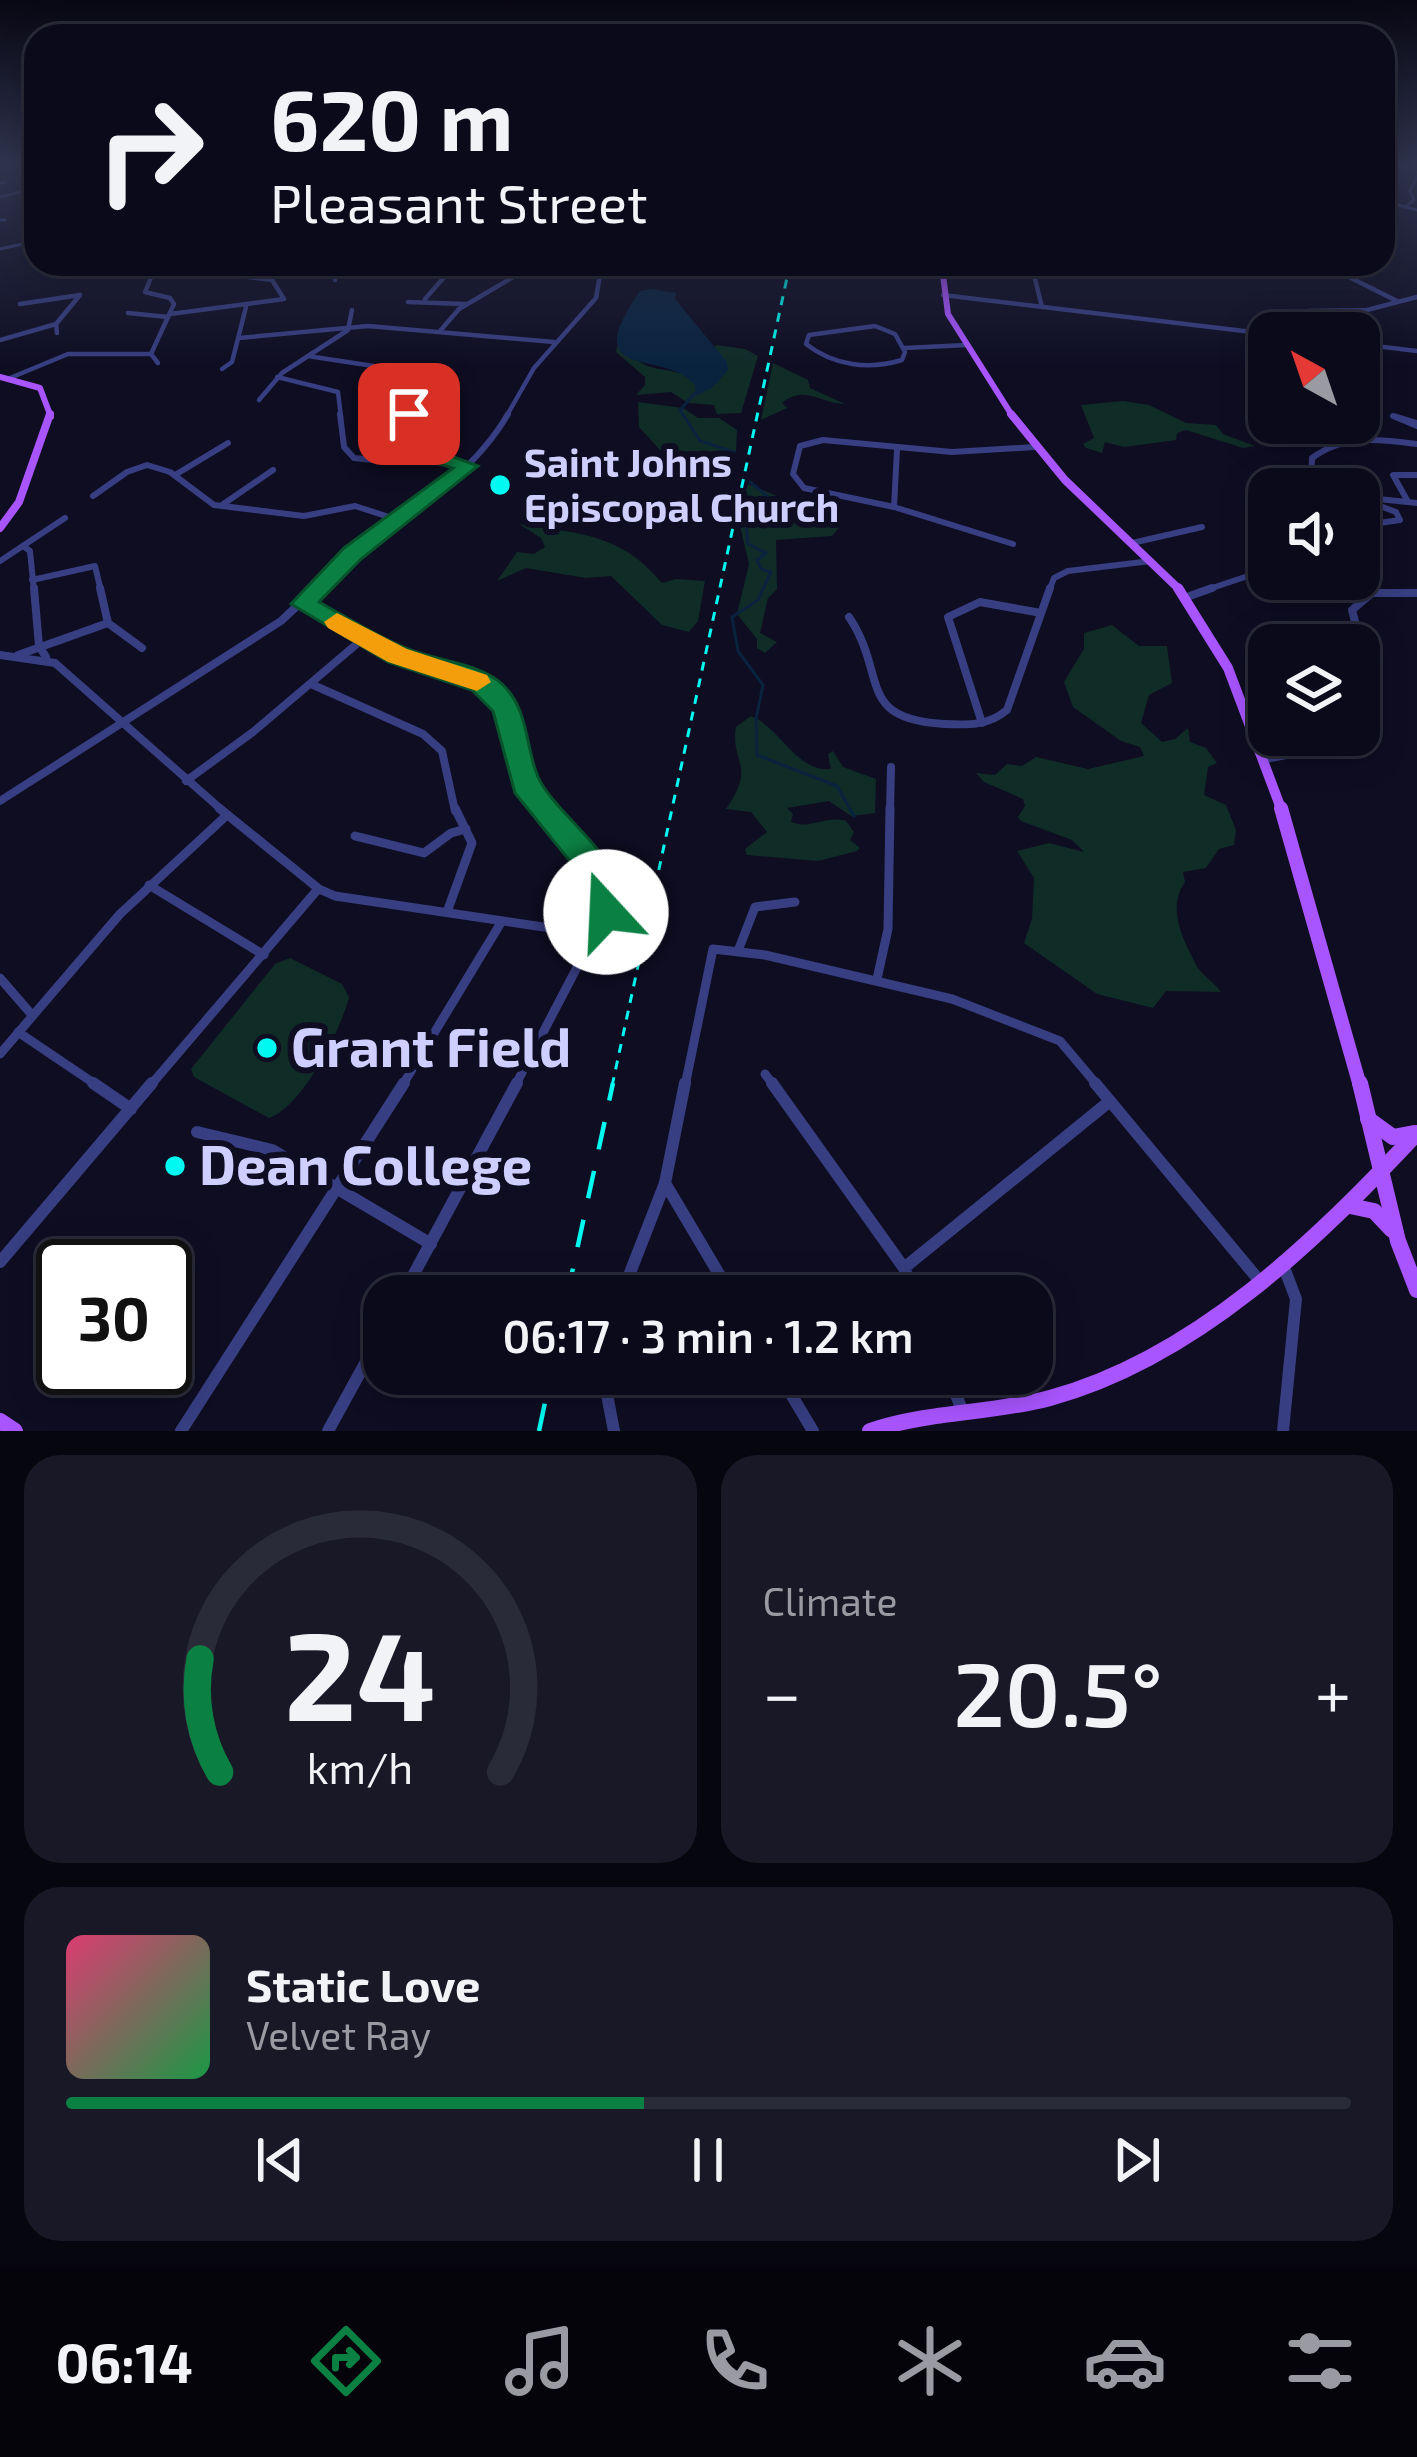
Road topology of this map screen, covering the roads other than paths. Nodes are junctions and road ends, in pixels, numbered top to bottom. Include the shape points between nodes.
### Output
1 (152, 276) edge
2 (242, 276) edge
3 (335, 276) edge
4 (445, 276) edge
5 (600, 276) edge
6 (941, 276) edge
7 (1034, 276) edge
8 (1347, 276) edge
9 (514, 277) dead end
10 (335, 280) dead end
11 (943, 295) junction
12 (1417, 297) edge
13 (424, 300) junction
14 (282, 301) junction
15 (293, 302) dead end
16 (408, 302) dead end
17 (1398, 302) junction
18 (20, 304) dead end
19 (466, 304) junction
20 (246, 307) junction
21 (1042, 307) junction
22 (352, 310) dead end
23 (1307, 312) edge
24 (128, 313) dead end
25 (169, 315) junction
26 (56, 324) junction
27 (347, 326) junction
28 (440, 332) junction
29 (1248, 332) edge
30 (56, 333) dead end
31 (239, 338) junction
32 (0, 340) edge
33 (556, 342) junction
34 (967, 345) junction
35 (1380, 347) edge
36 (904, 348) junction
37 (1417, 351) edge
38 (151, 354) junction
39 (308, 356) junction
40 (158, 363) dead end
41 (222, 369) dead end
42 (5, 377) edge
43 (277, 377) junction
44 (259, 400) dead end
45 (1380, 440) edge
46 (228, 443) dead end
47 (1335, 444) edge
48 (1417, 444) edge
49 (1035, 447) junction
50 (424, 448) junction
51 (896, 450) junction
52 (468, 466) junction
53 (1311, 468) edge
54 (272, 470) dead end
55 (1417, 475) edge
56 (176, 476) junction
57 (93, 496) dead end
58 (1407, 500) junction
59 (1378, 502) joint
60 (1380, 502) edge
61 (1417, 503) edge
62 (221, 506) junction
63 (894, 507) junction
64 (64, 518) dead end
65 (396, 520) junction
66 (1202, 527) dead end
67 (0, 528) edge
68 (1132, 543) junction
69 (1013, 544) dead end
70 (23, 546) junction
71 (0, 561) edge
72 (1151, 561) junction
73 (1248, 576) edge
74 (32, 580) junction
75 (1417, 593) edge
76 (1187, 596) junction
77 (303, 604) junction
78 (1041, 613) junction
79 (849, 617) dead end
80 (108, 623) junction
81 (1355, 624) edge
82 (365, 637) junction
83 (39, 646) junction
84 (142, 648) dead end
85 (0, 655) edge
86 (17, 656) junction
87 (46, 658) junction
88 (311, 684) junction
89 (122, 723) junction
90 (982, 723) junction
91 (1281, 756) edge
92 (1266, 759) junction
93 (891, 766) dead end
94 (186, 781) junction
95 (0, 801) edge
96 (227, 814) junction
97 (466, 829) junction
98 (355, 836) dead end
99 (149, 885) junction
100 (319, 889) junction
101 (795, 902) dead end
102 (447, 912) junction
103 (502, 921) junction
104 (597, 935) junction
105 (738, 952) junction
106 (265, 955) junction
107 (0, 979) edge
108 (877, 979) junction
109 (32, 1016) junction
110 (18, 1032) junction
111 (0, 1054) edge
112 (765, 1074) dead end
113 (1111, 1101) junction
114 (131, 1109) junction
115 (1368, 1119) junction
116 (197, 1132) dead end
117 (1417, 1132) edge
118 (1384, 1170) junction
119 (664, 1184) junction
120 (335, 1190) junction
121 (1351, 1206) junction
122 (1399, 1240) junction
123 (431, 1244) junction
124 (0, 1262) edge
125 (1282, 1262) junction
126 (904, 1268) junction
127 (414, 1275) edge
128 (629, 1275) edge
129 (719, 1275) edge
130 (907, 1275) edge
131 (1258, 1279) junction
132 (1417, 1290) edge
133 (363, 1367) edge
134 (607, 1395) edge
135 (792, 1395) edge
136 (956, 1395) edge
137 (962, 1411) junction
138 (0, 1421) edge
139 (15, 1431) edge
140 (181, 1431) edge
141 (328, 1431) edge
142 (614, 1431) edge
143 (813, 1431) edge
144 (870, 1431) edge
145 (1283, 1431) edge

1 - 25 street via 145,292 172,299
2 - 14 street via 270,279
3 - 10 street
4 - 13 street
5 - 33 street via 596,298
6 - 11 main road
7 - 21 street
8 - 17 street
9 - 19 street
11 - 21 street
11 - 34 main road
12 - 17 street
13 - 16 street
13 - 19 street
14 - 15 street
14 - 20 street
17 - 23 street
18 - 26 street via 80,295
19 - 28 street
20 - 25 street
20 - 31 street
21 - 29 street
22 - 27 street
24 - 25 street
25 - 38 street
26 - 30 street
26 - 32 street
27 - 28 street
27 - 31 street
27 - 39 street
28 - 33 street
31 - 41 street
33 - 52 street
34 - 36 street
34 - 49 main road
35 - 37 street
36 - 36 street via 874,326 806,340 824,358 878,365 899,362
38 - 40 street
38 - 42 street via 68,354
39 - 43 street
39 - 50 street via 410,374 409,414
42 - 67 main road via 40,388 51,417 24,491
43 - 44 street
43 - 50 street via 338,392 344,447 354,458
45 - 48 street
46 - 56 street
47 - 53 street via 1312,458
49 - 51 street
49 - 68 main road
50 - 52 street
51 - 63 street
51 - 63 street via 812,441 800,446 793,474 804,488
52 - 65 street
54 - 62 street
55 - 58 street via 1393,475
56 - 57 street via 147,463
56 - 62 street via 204,502
58 - 60 street
58 - 61 street
59 - 59 street via 1360,512 1381,523 1400,520
62 - 65 street via 304,517 355,506
63 - 69 street
64 - 70 street
65 - 77 street
66 - 68 street
68 - 72 main road
70 - 71 street
70 - 74 street
72 - 76 main road
72 - 78 street via 1063,573
73 - 76 street
74 - 80 street via 95,566
74 - 83 street
75 - 81 street via 1372,593 1352,610
76 - 92 main road
77 - 82 street
77 - 89 street
78 - 90 street via 1006,710
78 - 90 street via 980,602 948,617
79 - 90 street via 891,714 917,723
80 - 83 street
80 - 84 street
82 - 88 street
82 - 104 street via 498,696 529,790 603,889
83 - 86 street
83 - 87 street
85 - 86 street
86 - 87 street
87 - 89 street
88 - 94 street
88 - 97 street via 423,734 442,751
89 - 94 street
89 - 95 street
91 - 92 street
92 - 115 main road
93 - 108 street via 888,929
94 - 96 street
96 - 99 street
96 - 100 street
97 - 98 street via 424,853
97 - 102 street via 471,849
99 - 106 street
99 - 109 street
100 - 102 street
100 - 106 street
101 - 105 street via 755,907
102 - 103 street
103 - 104 street
103 - 120 street
104 - 123 street
105 - 108 street
105 - 119 street via 713,949
106 - 114 street
107 - 109 street
108 - 113 street via 1060,1041
109 - 110 street
110 - 111 street
110 - 114 street
112 - 126 street
113 - 126 street
113 - 131 street
114 - 124 street
115 - 117 main road via 1393,1137
115 - 118 main road
116 - 120 street via 272,1150
117 - 118 main road
118 - 121 main road
118 - 122 main road
119 - 128 street
119 - 129 street
120 - 123 street
120 - 140 street
121 - 122 main road via 1374,1210
121 - 125 main road
122 - 132 main road
123 - 127 street
125 - 131 main road
125 - 145 street via 1296,1299
126 - 130 street
131 - 137 main road via 1182,1340 1113,1378 1046,1399
133 - 141 street
134 - 142 street
135 - 143 street
136 - 137 street
137 - 144 main road
138 - 139 main road

